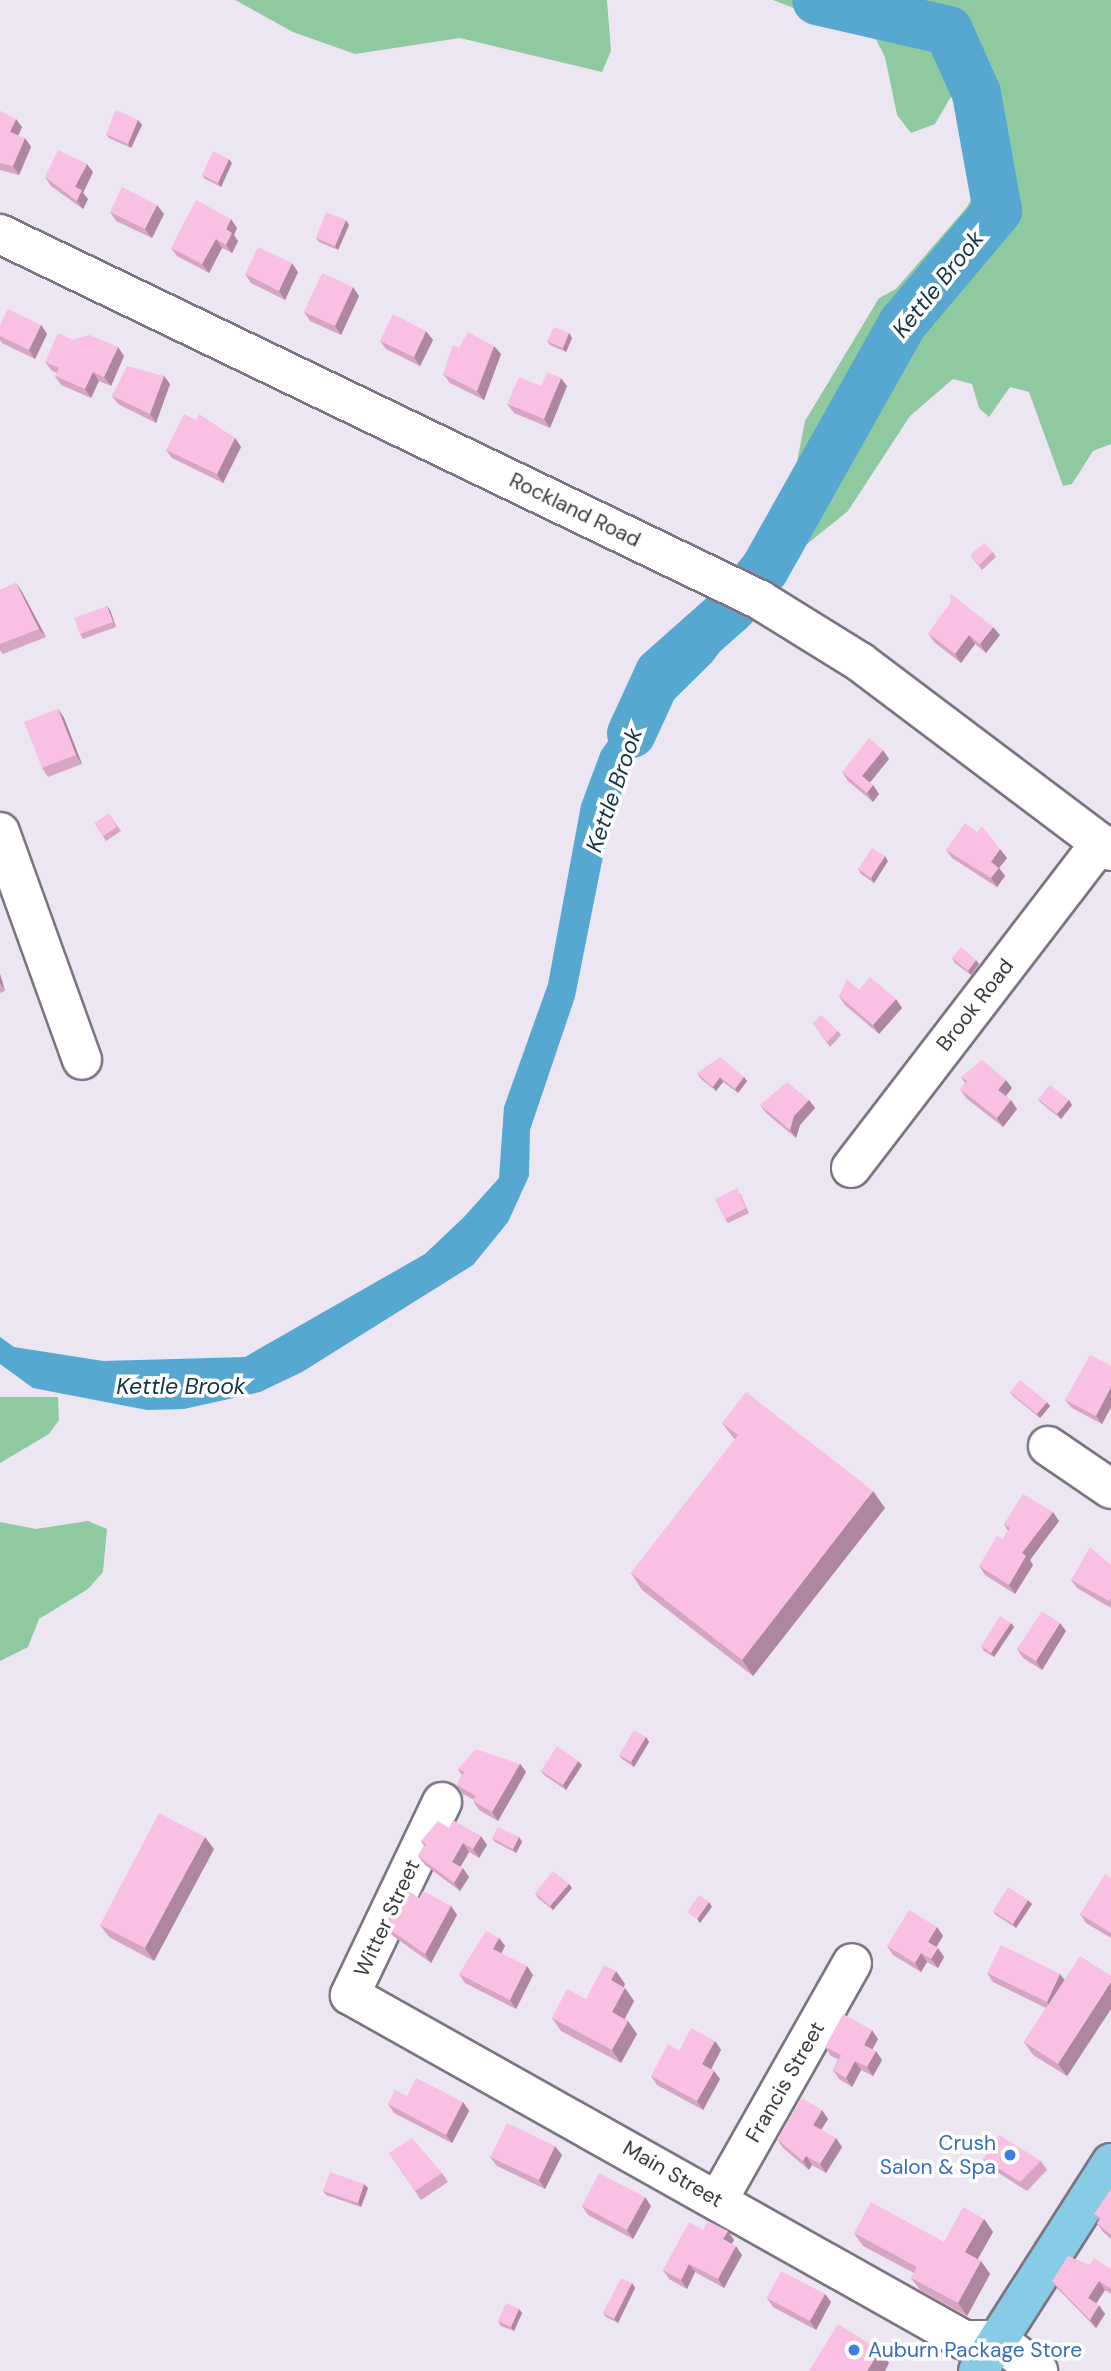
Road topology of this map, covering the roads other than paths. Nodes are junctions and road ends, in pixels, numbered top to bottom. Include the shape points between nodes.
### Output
1 (0, 234) edge
2 (0, 832) edge
3 (1106, 847) edge
4 (82, 1060) dead end
5 (851, 1168) dead end
6 (1048, 1446) dead end
7 (1111, 1489) edge
8 (442, 1802) dead end
9 (852, 1963) dead end
10 (351, 1996) joint
11 (1111, 2162) edge
12 (718, 2200) junction
13 (988, 2355) edge
14 (1038, 2371) edge

1 - 3 street, Rockland Road via 749,594 860,662
2 - 4 street
3 - 5 street, Brook Road
6 - 7 street
8 - 10 street, Witter Street
9 - 12 street, Francis Street
10 - 12 street, Main Street
11 - 13 main road
12 - 13 street, Main Street
13 - 14 street

